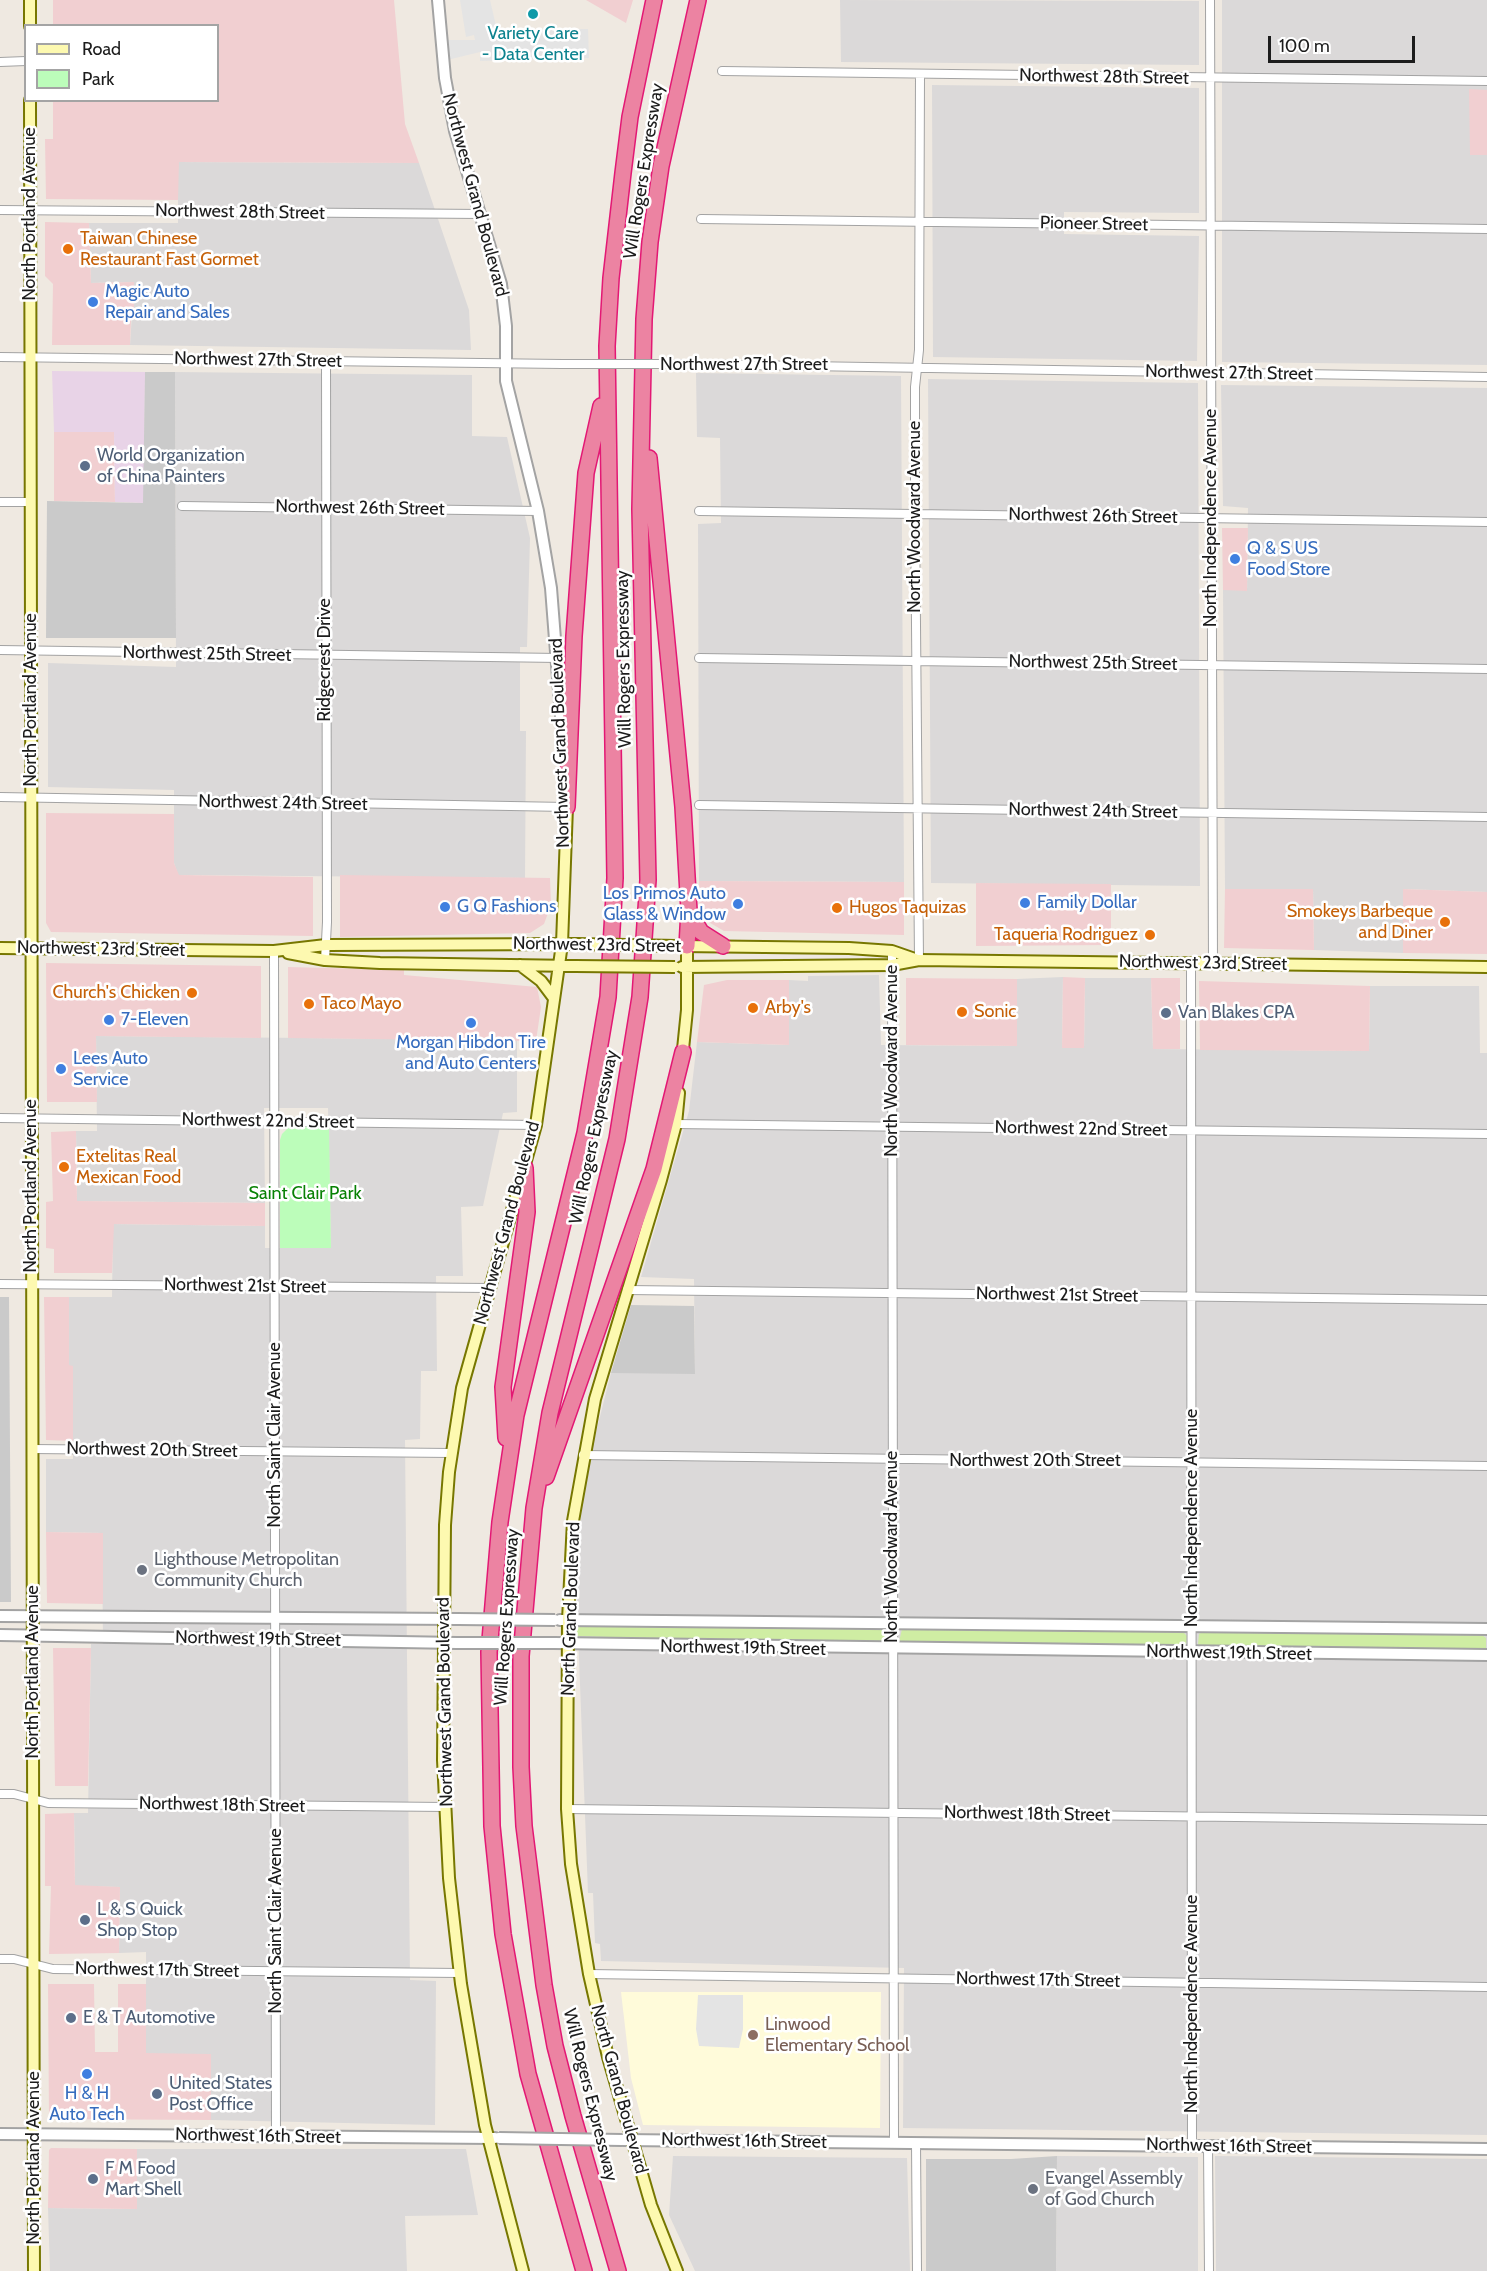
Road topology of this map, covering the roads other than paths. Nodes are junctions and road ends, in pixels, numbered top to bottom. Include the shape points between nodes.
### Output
1 (30, 0) edge
2 (438, 0) edge
3 (654, 0) edge
4 (698, 0) edge
5 (1210, 0) edge
6 (30, 24) edge
7 (0, 62) edge
8 (24, 62) edge
9 (722, 71) dead end
10 (920, 74) junction
11 (1210, 79) junction
12 (1487, 81) edge
13 (30, 102) edge
14 (0, 210) edge
15 (30, 210) junction
16 (481, 214) junction
17 (701, 219) dead end
18 (920, 222) junction
19 (1210, 225) junction
20 (1487, 229) edge
21 (0, 357) edge
22 (31, 357) junction
23 (326, 361) junction
24 (505, 364) junction
25 (917, 368) junction
26 (1210, 372) junction
27 (641, 375) junction
28 (1487, 377) edge
29 (606, 383) junction
30 (0, 502) edge
31 (31, 502) junction
32 (182, 506) dead end
33 (326, 508) junction
34 (538, 511) junction
35 (699, 511) dead end
36 (915, 513) junction
37 (1211, 518) junction
38 (1487, 522) edge
39 (0, 650) edge
40 (31, 651) junction
41 (325, 655) junction
42 (559, 658) junction
43 (699, 658) dead end
44 (916, 661) junction
45 (1212, 665) junction
46 (1487, 669) edge
47 (0, 797) edge
48 (31, 799) junction
49 (326, 803) junction
50 (699, 805) dead end
51 (567, 807) junction
52 (918, 809) junction
53 (1213, 813) junction
54 (1487, 817) edge
55 (689, 911) junction
56 (562, 944) junction
57 (326, 945) junction
58 (682, 946) junction
59 (723, 946) junction
60 (0, 948) edge
61 (31, 948) junction
62 (274, 951) junction
63 (892, 951) junction
64 (325, 960) junction
65 (919, 960) junction
66 (1191, 963) junction
67 (1213, 964) junction
68 (520, 965) junction
69 (892, 965) junction
70 (559, 966) junction
71 (1487, 967) edge
72 (688, 968) junction
73 (553, 997) junction
74 (683, 1052) junction
75 (0, 1118) edge
76 (31, 1118) junction
77 (275, 1120) junction
78 (676, 1124) junction
79 (536, 1125) junction
80 (891, 1127) junction
81 (1191, 1131) junction
82 (1487, 1134) edge
83 (525, 1168) junction
84 (0, 1284) edge
85 (32, 1284) junction
86 (274, 1286) junction
87 (490, 1288) junction
88 (627, 1290) junction
89 (892, 1293) junction
90 (1190, 1296) junction
91 (1487, 1300) edge
92 (32, 1449) junction
93 (275, 1451) junction
94 (452, 1454) junction
95 (583, 1455) junction
96 (892, 1459) junction
97 (1192, 1462) junction
98 (508, 1465) junction
99 (1487, 1466) edge
100 (534, 1508) junction
101 (32, 1615) junction
102 (0, 1616) edge
103 (275, 1617) junction
104 (443, 1619) junction
105 (568, 1620) junction
106 (893, 1623) junction
107 (1192, 1626) junction
108 (1487, 1629) edge
109 (0, 1635) edge
110 (32, 1636) junction
111 (275, 1639) junction
112 (442, 1643) junction
113 (568, 1644) junction
114 (892, 1649) junction
115 (1192, 1652) junction
116 (1487, 1655) edge
117 (0, 1794) edge
118 (33, 1799) junction
119 (276, 1806) junction
120 (445, 1807) junction
121 (567, 1809) junction
122 (893, 1813) junction
123 (1192, 1816) junction
124 (1487, 1820) edge
125 (0, 1959) edge
126 (33, 1964) junction
127 (276, 1971) junction
128 (460, 1973) junction
129 (589, 1974) junction
130 (893, 1978) junction
131 (1192, 1982) junction
132 (1487, 1986) edge
133 (0, 2134) edge
134 (34, 2134) junction
135 (276, 2136) junction
136 (493, 2138) junction
137 (626, 2140) junction
138 (894, 2142) junction
139 (916, 2143) junction
140 (1192, 2146) junction
141 (1208, 2146) junction
142 (1487, 2149) edge
143 (34, 2271) edge
144 (523, 2271) edge
145 (584, 2271) edge
146 (618, 2271) edge
147 (677, 2271) edge
148 (917, 2271) edge
149 (1209, 2271) edge

1 - 6 main road
2 - 16 street, Northwest Grand Boulevard via 445,78 455,131
3 - 29 highway, Will Rogers Expressway via 630,117 616,219
4 - 27 highway, Will Rogers Expressway via 650,242
5 - 11 street, North Independence Avenue
7 - 8 street
9 - 10 street, Northwest 28th Street
10 - 11 street, Northwest 28th Street
10 - 18 street, North Woodward Avenue
11 - 12 street, Northwest 28th Street
11 - 19 street, North Independence Avenue
13 - 15 main road, North Portland Avenue
14 - 15 street, Northwest 28th Street
15 - 16 street, Northwest 28th Street
15 - 22 main road, North Portland Avenue
16 - 24 street, Northwest Grand Boulevard via 501,284
17 - 18 street, Pioneer Street
18 - 19 street, Pioneer Street
18 - 25 street, North Woodward Avenue
19 - 20 street, Pioneer Street
19 - 26 street, North Independence Avenue
21 - 22 street, Northwest 27th Street
22 - 23 street, Northwest 27th Street
22 - 31 main road, North Portland Avenue
23 - 24 street, Northwest 27th Street
23 - 33 street, Ridgecrest Drive
24 - 25 street, Northwest 27th Street, bridge
24 - 34 street, Northwest Grand Boulevard
25 - 26 street, Northwest 27th Street
25 - 36 street, North Woodward Avenue
26 - 28 street, Northwest 27th Street
26 - 37 street, North Independence Avenue
27 - 55 highway via 683,807
27 - 100 highway, Will Rogers Expressway via 648,880 640,997 619,1128 560,1366
29 - 51 highway via 586,473
29 - 98 highway, Will Rogers Expressway via 615,878 608,997 585,1133 526,1368
30 - 31 street
31 - 40 main road, North Portland Avenue
32 - 33 street, Northwest 26th Street
33 - 34 street, Northwest 26th Street
33 - 41 street, Ridgecrest Drive
34 - 42 street, Northwest Grand Boulevard
35 - 36 street, Northwest 26th Street
36 - 37 street, Northwest 26th Street
36 - 44 street, North Woodward Avenue
37 - 38 street, Northwest 26th Street
37 - 45 street, North Independence Avenue
39 - 40 street, Northwest 25th Street
40 - 41 street, Northwest 25th Street
40 - 48 main road, North Portland Avenue
41 - 42 street, Northwest 25th Street
41 - 49 street, Ridgecrest Drive
42 - 51 street, Northwest Grand Boulevard
43 - 44 street, Northwest 25th Street
44 - 45 street, Northwest 25th Street
44 - 52 street, North Woodward Avenue
45 - 46 street, Northwest 25th Street
45 - 53 street, North Independence Avenue
47 - 48 street, Northwest 24th Street
48 - 49 street, Northwest 24th Street
48 - 61 main road, North Portland Avenue
49 - 51 street, Northwest 24th Street
49 - 57 street, Ridgecrest Drive
50 - 52 street, Northwest 24th Street
51 - 56 main road, Northwest Grand Boulevard
52 - 53 street, Northwest 24th Street
52 - 65 street, North Woodward Avenue
53 - 54 street, Northwest 24th Street
53 - 67 street, North Independence Avenue
55 - 58 highway
55 - 59 highway via 701,932
56 - 57 main road, Northwest 23rd Street
56 - 58 main road, Northwest 23rd Street, bridge
56 - 70 main road, Northwest Grand Boulevard
57 - 62 main road, Northwest 23rd Street
57 - 64 street, Ridgecrest Drive
58 - 59 main road, Northwest 23rd Street
58 - 72 main road, North Grand Boulevard
59 - 63 main road, Northwest 23rd Street
60 - 61 main road, Northwest 23rd Street
61 - 62 main road, Northwest 23rd Street
61 - 76 main road, North Portland Avenue
62 - 64 main road, Northwest 23rd Street
62 - 77 street, North Saint Clair Avenue
63 - 65 main road, Northwest 23rd Street
63 - 69 street, North Woodward Avenue
64 - 68 main road, Northwest 23rd Street
65 - 66 main road, Northwest 23rd Street
65 - 69 main road, Northwest 23rd Street
66 - 67 main road, Northwest 23rd Street
66 - 81 street, North Independence Avenue
67 - 71 main road, Northwest 23rd Street
68 - 70 main road, Northwest 23rd Street
68 - 73 main road via 542,981
69 - 72 main road, Northwest 23rd Street
69 - 80 street, North Woodward Avenue
70 - 72 main road, Northwest 23rd Street, bridge
70 - 73 main road, Northwest Grand Boulevard
72 - 74 main road, North Grand Boulevard
73 - 79 main road, Northwest Grand Boulevard
74 - 78 main road, North Grand Boulevard
74 - 100 highway via 654,1169
75 - 76 street, Northwest 22nd Street
76 - 77 street, Northwest 22nd Street
76 - 85 main road, North Portland Avenue
77 - 79 street, Northwest 22nd Street
77 - 86 street, North Saint Clair Avenue
78 - 80 street, Northwest 22nd Street
78 - 88 main road, North Grand Boulevard
79 - 83 main road, Northwest Grand Boulevard
80 - 81 street, Northwest 22nd Street
80 - 89 street, North Woodward Avenue
81 - 82 street, Northwest 22nd Street
81 - 90 street, North Independence Avenue
83 - 87 main road, Northwest Grand Boulevard
83 - 98 highway via 527,1212 503,1387
84 - 85 street, Northwest 21st Street
85 - 86 street, Northwest 21st Street
85 - 92 main road, North Portland Avenue
86 - 87 street, Northwest 21st Street
86 - 93 street, North Saint Clair Avenue
87 - 94 main road, Northwest Grand Boulevard via 462,1388
88 - 89 street, Northwest 21st Street
88 - 95 main road, North Grand Boulevard
89 - 90 street, Northwest 21st Street
89 - 96 street, North Woodward Avenue
90 - 91 street, Northwest 21st Street
90 - 97 street, North Independence Avenue
92 - 93 street, Northwest 20th Street
92 - 101 main road, North Portland Avenue
93 - 94 street, Northwest 20th Street
93 - 103 street, North Saint Clair Avenue
94 - 104 main road, Northwest Grand Boulevard via 445,1525
95 - 96 street, Northwest 20th Street
95 - 105 main road, North Grand Boulevard via 573,1521
96 - 97 street, Northwest 20th Street
96 - 106 street, North Woodward Avenue
97 - 99 street, Northwest 20th Street
97 - 107 street, North Independence Avenue
98 - 145 highway, Will Rogers Expressway via 494,1572 489,1652 489,1767 497,1881 513,2002 528,2074
100 - 146 highway, Will Rogers Expressway via 521,1656 521,1767 529,1878 555,2046
101 - 102 street, Northwest 19th Street
101 - 103 street, Northwest 19th Street
101 - 110 main road, North Portland Avenue
103 - 104 street, Northwest 19th Street
103 - 111 street, North Saint Clair Avenue
104 - 105 street, Northwest 19th Street, bridge
104 - 112 main road, Northwest Grand Boulevard
105 - 106 street, Northwest 19th Street
105 - 113 main road, North Grand Boulevard
106 - 107 street, Northwest 19th Street
106 - 114 street, North Woodward Avenue
107 - 108 street, Northwest 19th Street
107 - 115 street, North Independence Avenue
109 - 110 street, Northwest 19th Street
110 - 111 street, Northwest 19th Street
110 - 118 main road, North Portland Avenue
111 - 112 street, Northwest 19th Street
111 - 119 street, North Saint Clair Avenue
112 - 113 street, Northwest 19th Street, bridge
112 - 120 main road, Northwest Grand Boulevard
113 - 114 street, Northwest 19th Street
113 - 121 main road, North Grand Boulevard
114 - 115 street, Northwest 19th Street
114 - 122 street, North Woodward Avenue
115 - 116 street, Northwest 19th Street
115 - 123 street, North Independence Avenue
117 - 118 street, Northwest 18th Street
118 - 119 street, Northwest 18th Street via 48,1803
118 - 126 main road, North Portland Avenue
119 - 120 street, Northwest 18th Street
119 - 127 street, North Saint Clair Avenue
120 - 128 main road, Northwest Grand Boulevard
121 - 122 street, Northwest 18th Street
121 - 129 main road, North Grand Boulevard via 571,1864
122 - 123 street, Northwest 18th Street
122 - 130 street, North Woodward Avenue
123 - 124 street, Northwest 18th Street
123 - 131 street, North Independence Avenue
125 - 126 street, Northwest 17th Street
126 - 127 street, Northwest 17th Street via 53,1969
126 - 134 main road, North Portland Avenue
127 - 128 street, Northwest 17th Street
127 - 135 street, North Saint Clair Avenue
128 - 136 main road, Northwest Grand Boulevard
129 - 130 street, Northwest 17th Street
129 - 137 main road, North Grand Boulevard
130 - 131 street, Northwest 17th Street
130 - 138 street, North Woodward Avenue
131 - 132 street, Northwest 17th Street
131 - 140 street, North Independence Avenue
133 - 134 street, Northwest 16th Street
134 - 135 street, Northwest 16th Street
134 - 143 main road, North Portland Avenue
135 - 136 street, Northwest 16th Street
136 - 137 street, Northwest 16th Street, bridge
136 - 144 main road, Northwest Grand Boulevard
137 - 138 street, Northwest 16th Street
137 - 147 main road, North Grand Boulevard
138 - 139 street, Northwest 16th Street
139 - 140 street, Northwest 16th Street
139 - 148 street
140 - 141 street, Northwest 16th Street
141 - 142 street, Northwest 16th Street
141 - 149 street

